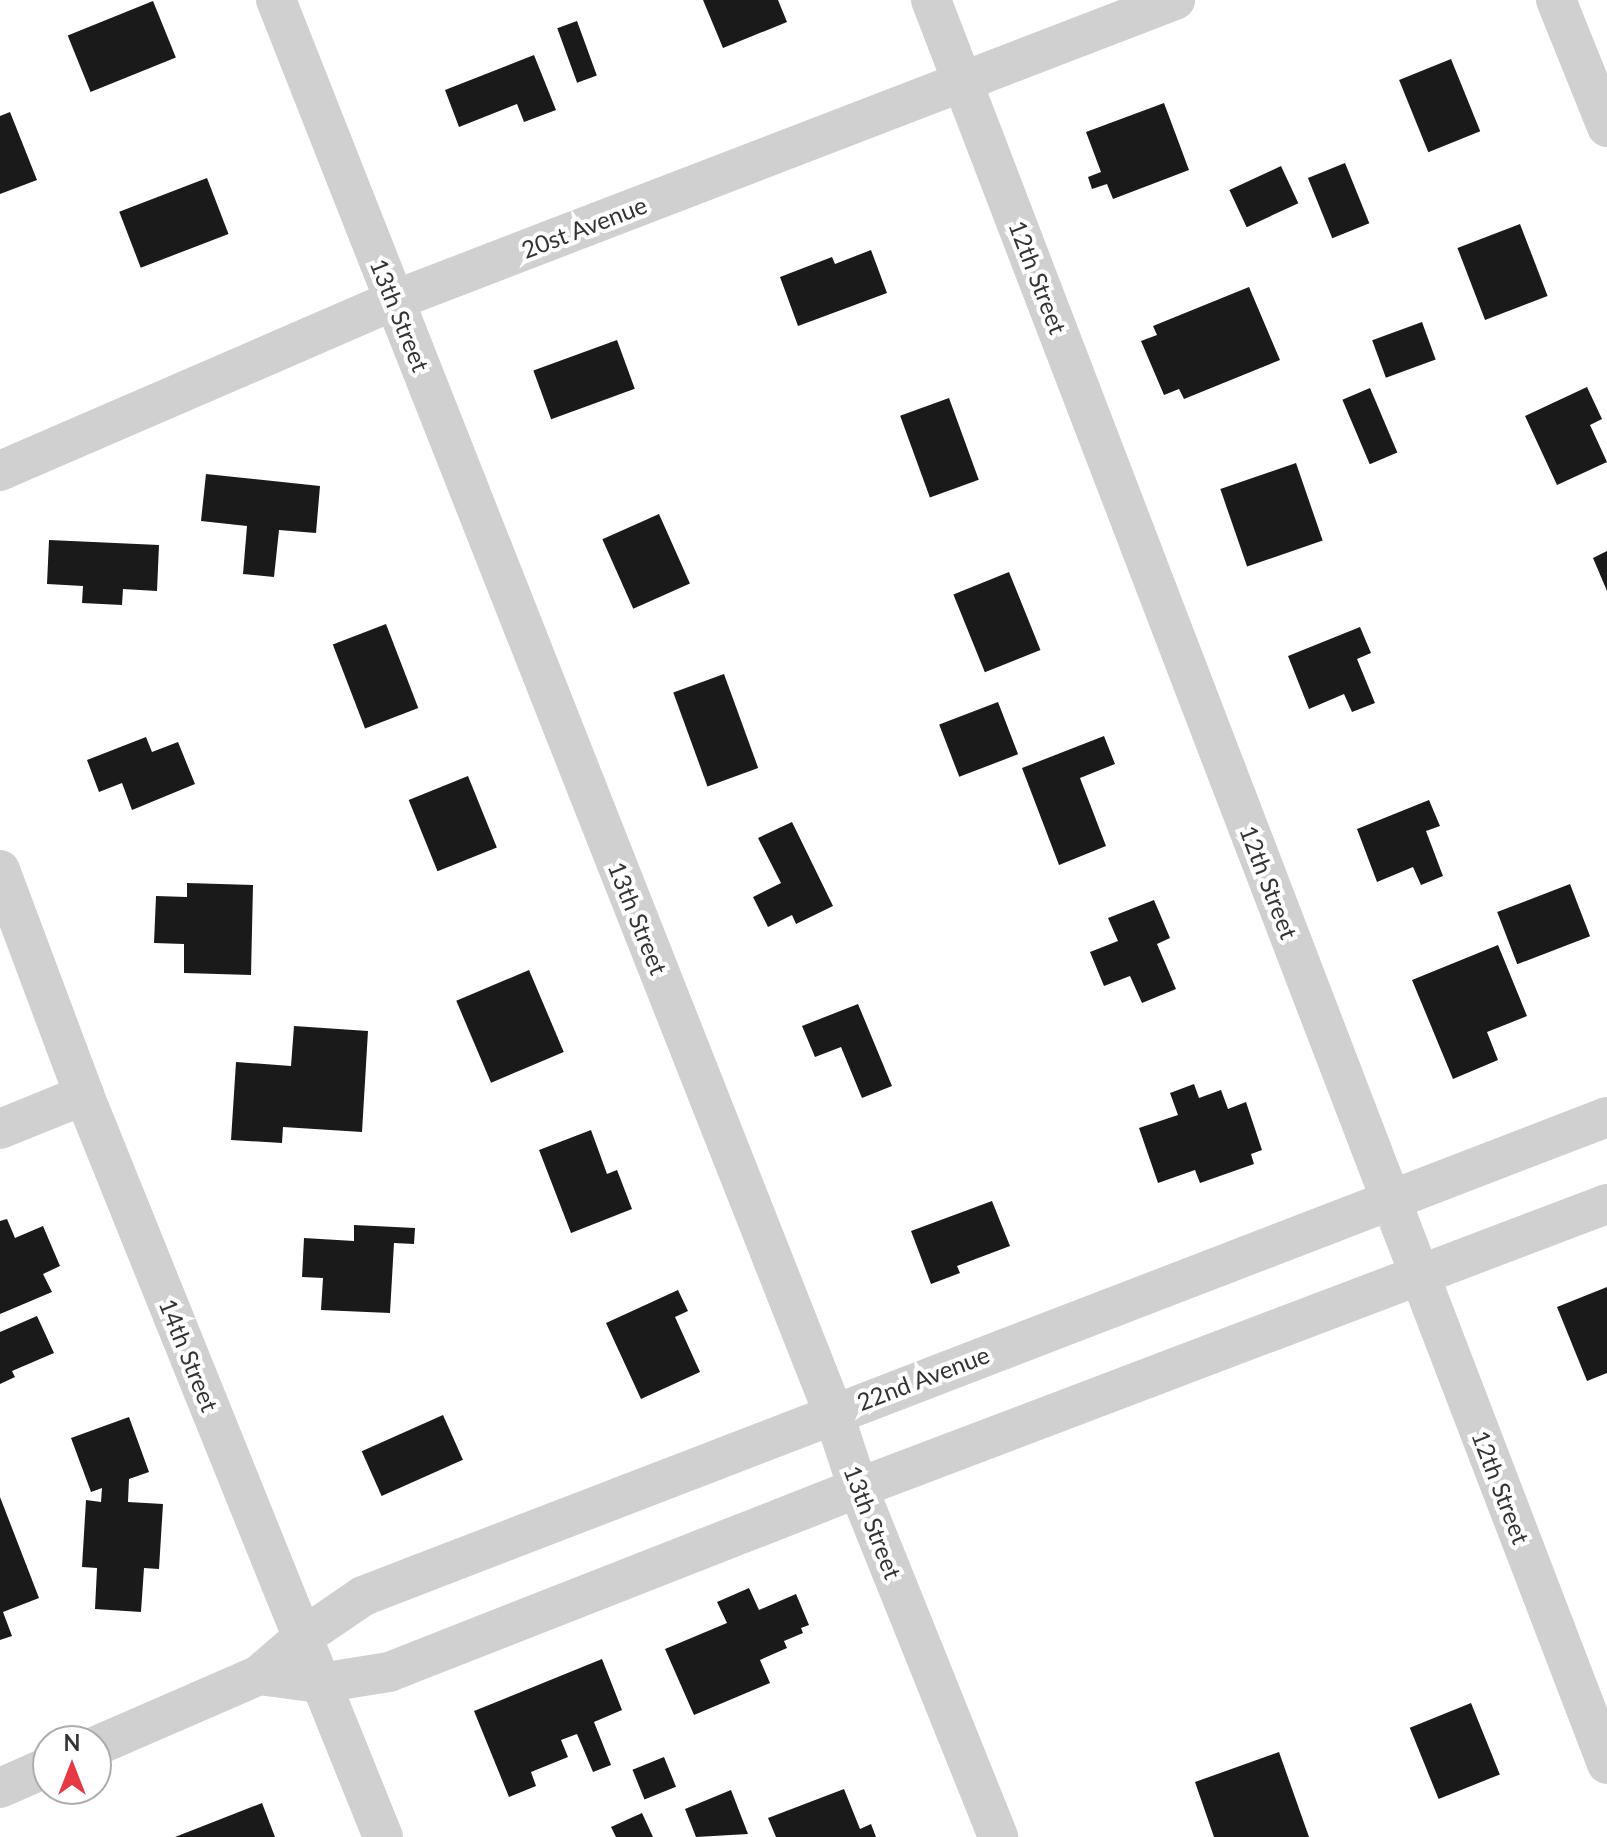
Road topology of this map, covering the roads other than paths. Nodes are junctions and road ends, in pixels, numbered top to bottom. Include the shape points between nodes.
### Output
1 (276, 0) edge
2 (931, 0) edge
3 (1175, 0) edge
4 (1556, 0) edge
5 (962, 80) junction
6 (1607, 127) edge
7 (395, 300) junction
8 (0, 471) edge
9 (0, 870) edge
10 (84, 1095) junction
11 (1607, 1117) edge
12 (0, 1129) edge
13 (1391, 1200) junction
14 (1607, 1204) edge
15 (1420, 1276) junction
16 (833, 1412) junction
17 (858, 1488) junction
18 (303, 1637) junction
19 (259, 1675) junction
20 (320, 1683) junction
21 (112, 1739) edge
22 (1607, 1764) edge
23 (32, 1774) edge
24 (0, 1788) edge
25 (383, 1837) edge
26 (998, 1837) edge

1 - 7 street, 13th Street
2 - 5 street, 12th Street
3 - 5 street, 20st Avenue
4 - 6 street
5 - 7 street, 20st Avenue
5 - 13 street, 12th Street
7 - 8 street, 20st Avenue
7 - 16 street, 13th Street
9 - 10 street, 14th Street
10 - 12 street
10 - 18 street, 14th Street
11 - 13 street, 22nd Avenue
13 - 15 street, 12th Street
13 - 16 street, 22nd Avenue
14 - 15 street
15 - 17 street
15 - 22 street, 12th Street
16 - 17 street, 13th Street
16 - 18 street, 22nd Avenue via 363,1596
17 - 20 street via 389,1672
17 - 26 street, 13th Street
18 - 19 street, 22nd Avenue
18 - 20 street, 14th Street
19 - 20 street
19 - 21 street, 22nd Avenue
20 - 25 street, 14th Street
23 - 24 street

